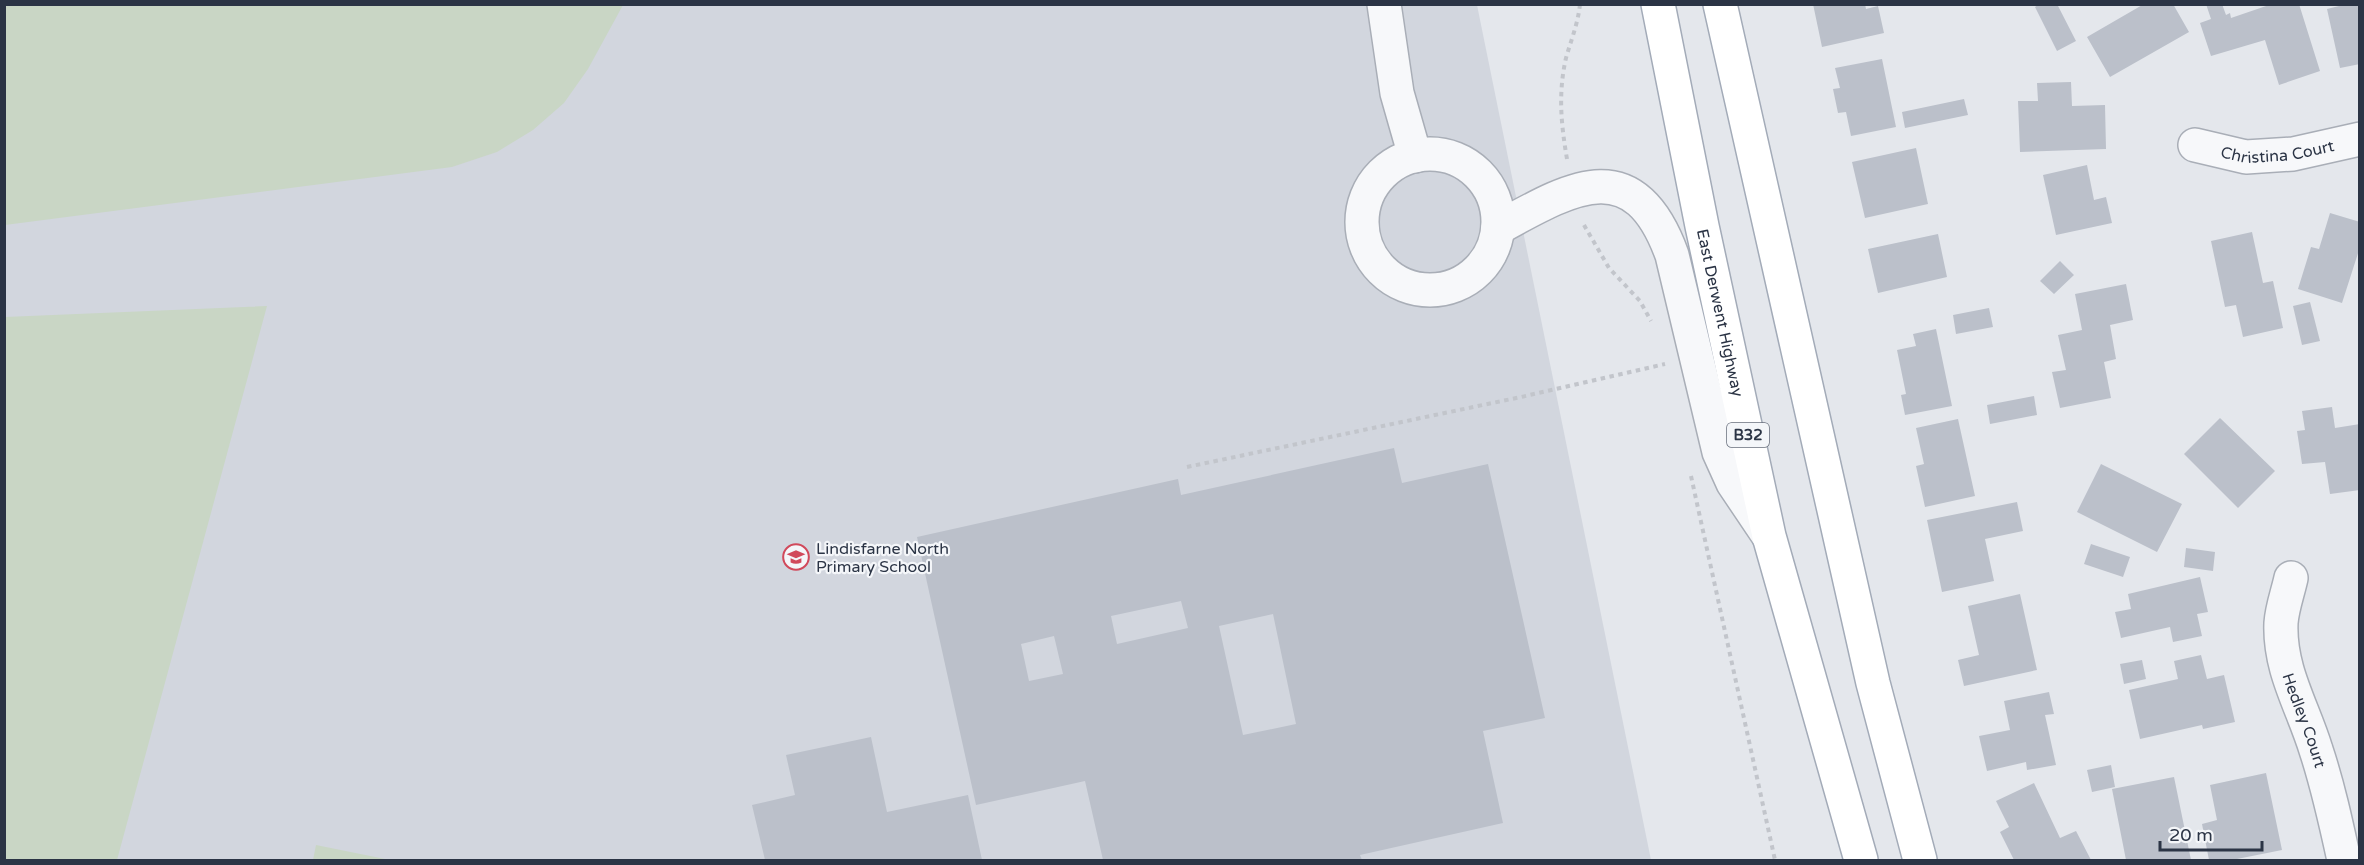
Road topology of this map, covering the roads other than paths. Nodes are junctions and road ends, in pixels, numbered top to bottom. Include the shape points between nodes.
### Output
1 (1384, 4) edge
2 (1658, 4) edge
3 (1720, 4) edge
4 (2360, 140) edge
5 (2195, 145) dead end
6 (1414, 156) junction
7 (1498, 228) junction
8 (1769, 536) junction
9 (2291, 578) dead end
10 (1861, 861) edge
11 (1920, 861) edge
12 (2344, 861) edge

1 - 6 street via 1397,93
2 - 8 main road, East Derwent Highway / B32
3 - 11 main road via 1873,683
4 - 5 street, Christina Court via 2293,154 2246,157
6 - 7 street via 1436,154 1456,159 1474,170 1488,186 1496,206
6 - 7 street via 1380,175 1363,209 1362,229 1367,248 1377,265 1392,278 1428,290 1465,280 1476,272 1492,249
7 - 8 street via 1573,190 1597,185 1627,194 1651,212 1672,255 1719,452 1733,483
8 - 10 main road, East Derwent Highway / B32
9 - 12 street, Hedley Court via 2281,621 2282,646 2299,708 2323,772

